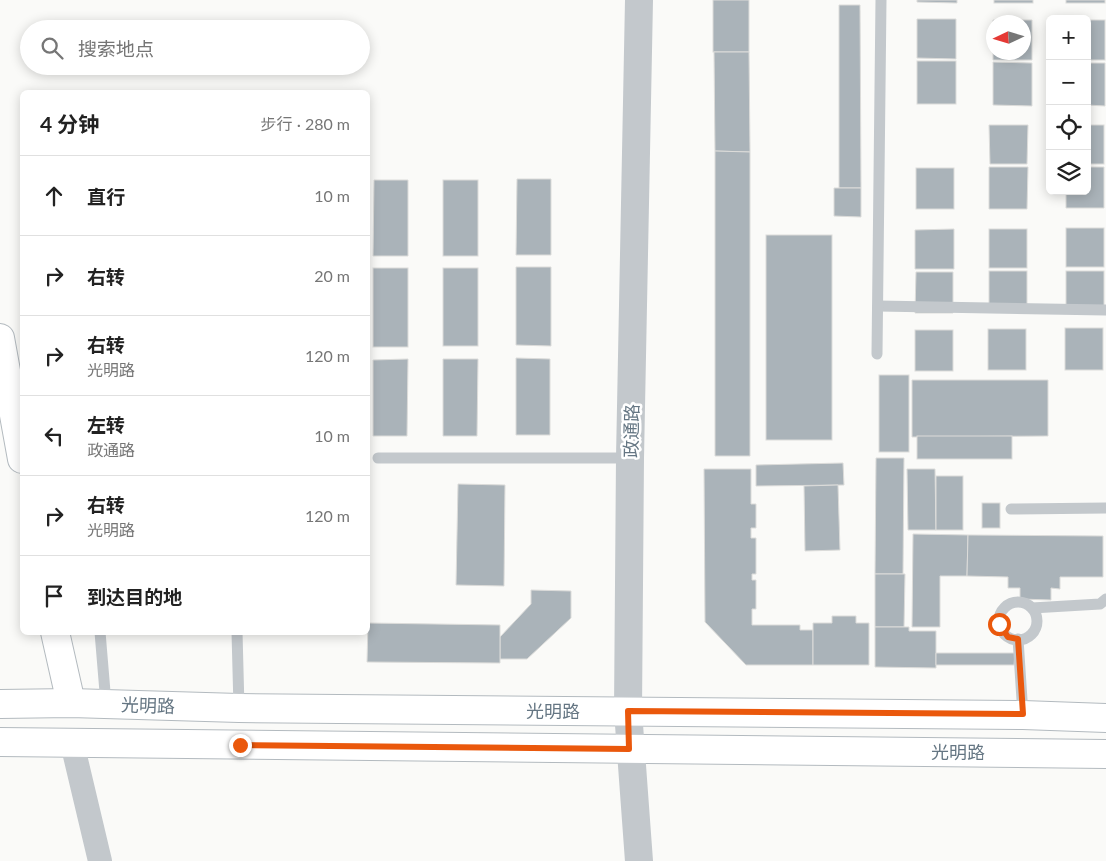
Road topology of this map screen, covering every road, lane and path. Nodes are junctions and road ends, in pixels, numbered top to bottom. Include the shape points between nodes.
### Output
1 (638, 0) edge
2 (881, 0) edge
3 (878, 306) junction
4 (1106, 310) edge
5 (0, 338) edge
6 (877, 354) dead end
7 (20, 449) edge
8 (378, 458) dead end
9 (630, 458) junction
10 (1106, 508) edge
11 (1011, 509) dead end
12 (1106, 599) edge
13 (1032, 608) junction
14 (56, 635) edge
15 (100, 635) edge
16 (237, 635) edge
17 (1018, 639) junction
18 (71, 703) junction
19 (0, 704) edge
20 (106, 704) junction
21 (239, 708) junction
22 (628, 711) junction
23 (1023, 714) junction
24 (1106, 718) edge
25 (0, 742) edge
26 (72, 743) junction
27 (629, 749) junction
28 (1106, 754) edge
29 (100, 861) edge
30 (639, 861) edge

1 - 9 street, 政通路
2 - 3 lane
3 - 4 lane
3 - 6 lane
5 - 7 main road
8 - 9 lane
9 - 22 street, 政通路
10 - 11 lane
12 - 13 lane via 1100,604
13 - 17 lane via 1036,615 1035,630
13 - 17 lane via 1019,602 1002,611 999,624 1002,631 1008,637
14 - 18 main road
15 - 20 lane
16 - 21 lane
17 - 23 lane
18 - 19 main road, 光明路
18 - 20 main road, 光明路
20 - 21 main road, 光明路
21 - 22 main road, 光明路
22 - 23 main road, 光明路
22 - 27 street, 政通路
23 - 24 main road, 光明路
25 - 26 main road, 光明路
26 - 27 main road, 光明路
26 - 29 street
27 - 28 main road, 光明路
27 - 30 street, 政通路

